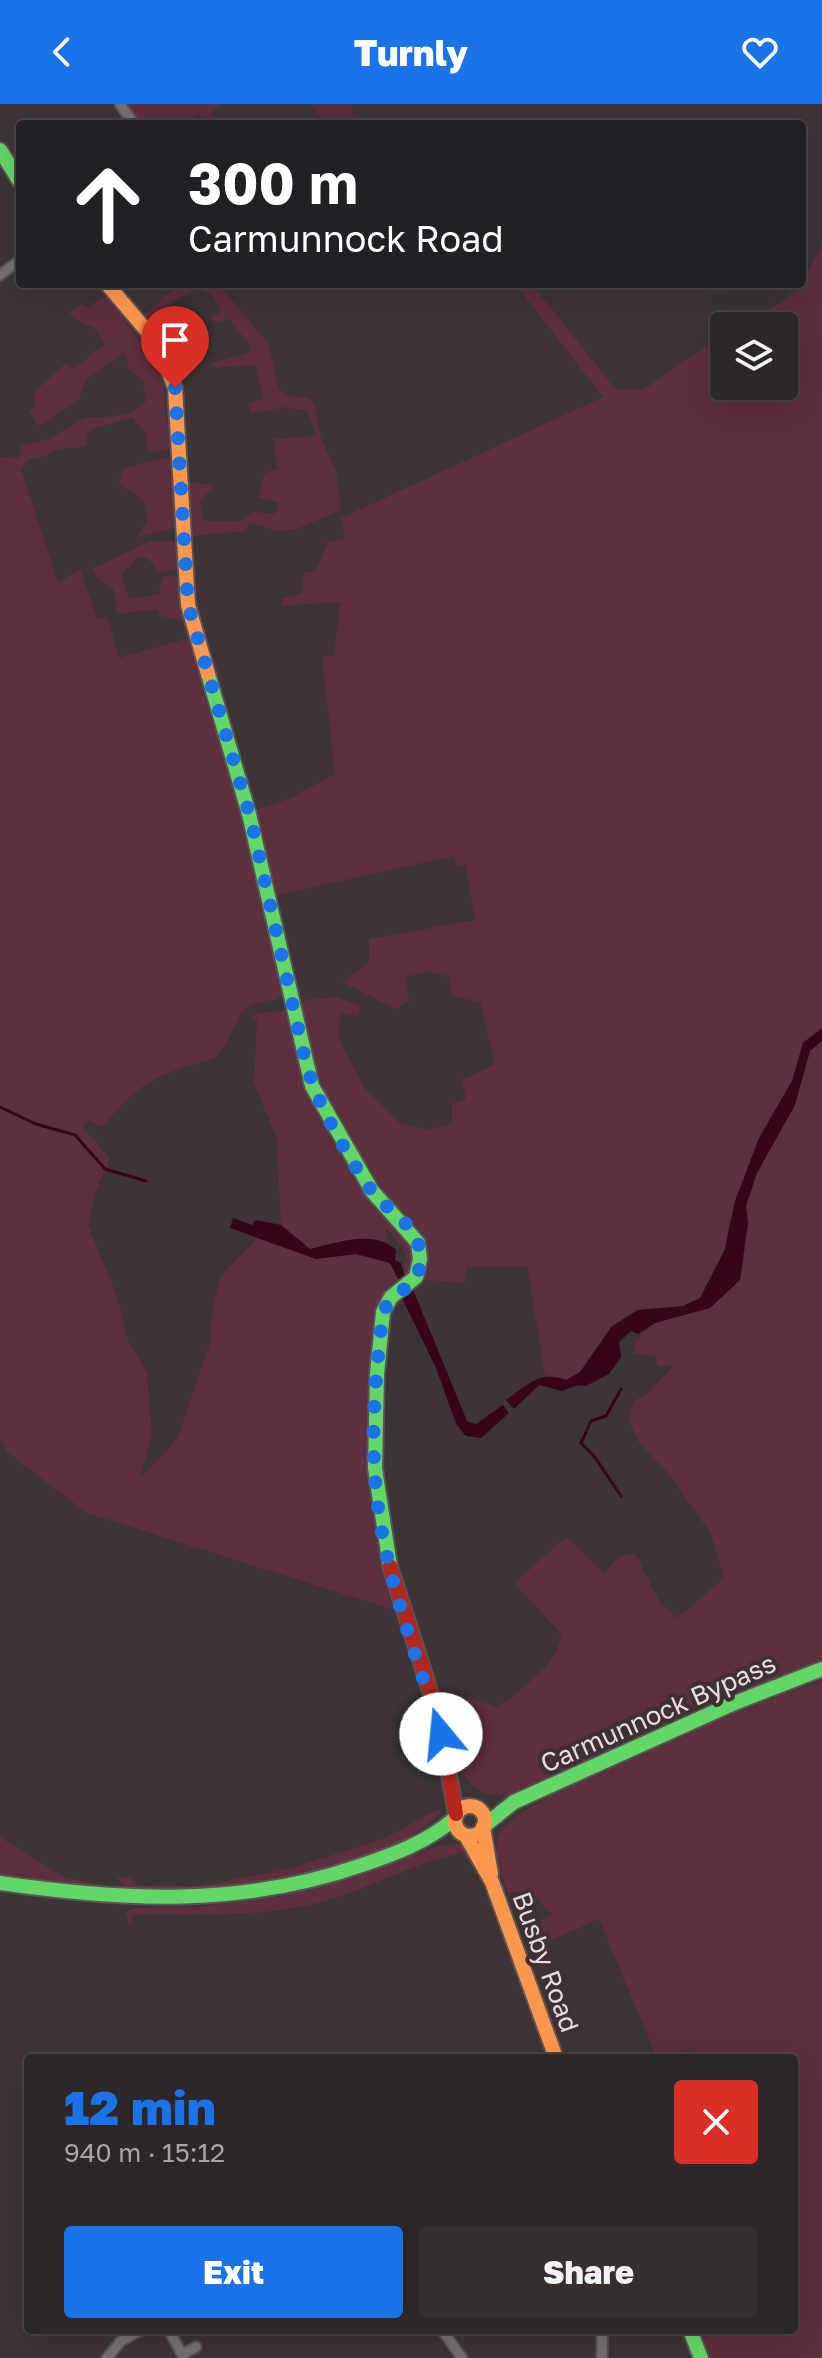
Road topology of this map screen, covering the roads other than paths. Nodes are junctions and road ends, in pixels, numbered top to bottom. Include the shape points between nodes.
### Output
1 (0, 150) edge
2 (16, 176) edge
3 (110, 288) edge
4 (822, 1669) edge
5 (452, 1769) junction
6 (514, 1802) junction
7 (477, 1808) junction
8 (455, 1817) junction
9 (484, 1827) junction
10 (466, 1836) junction
11 (433, 1837) junction
12 (492, 1882) junction
13 (0, 1883) edge
14 (555, 2054) edge
15 (134, 2334) edge
16 (171, 2334) edge
17 (444, 2334) edge
18 (602, 2334) edge
19 (692, 2334) edge
20 (196, 2347) dead end
21 (455, 2355) edge
22 (183, 2356) edge
23 (107, 2358) edge
24 (602, 2358) edge
25 (701, 2358) edge

1 - 2 main road
3 - 5 main road via 157,343 175,388 188,605 251,820 312,1086 372,1191 416,1238 419,1269 383,1312 376,1489 388,1557
4 - 6 main road, Carmunnock Bypass
5 - 7 main road
5 - 8 main road
6 - 7 main road, Carmunnock Bypass
6 - 9 main road, Carmunnock Bypass
7 - 8 main road via 463,1807
7 - 9 main road
8 - 10 main road via 457,1829
8 - 11 main road
9 - 10 main road
9 - 12 main road, Busby Road
10 - 11 main road
10 - 12 main road, Busby Road
11 - 13 main road via 294,1886 215,1899 121,1901
12 - 14 main road, Busby Road
15 - 23 street
16 - 22 street
17 - 21 street
18 - 24 street
19 - 25 main road
20 - 22 street

